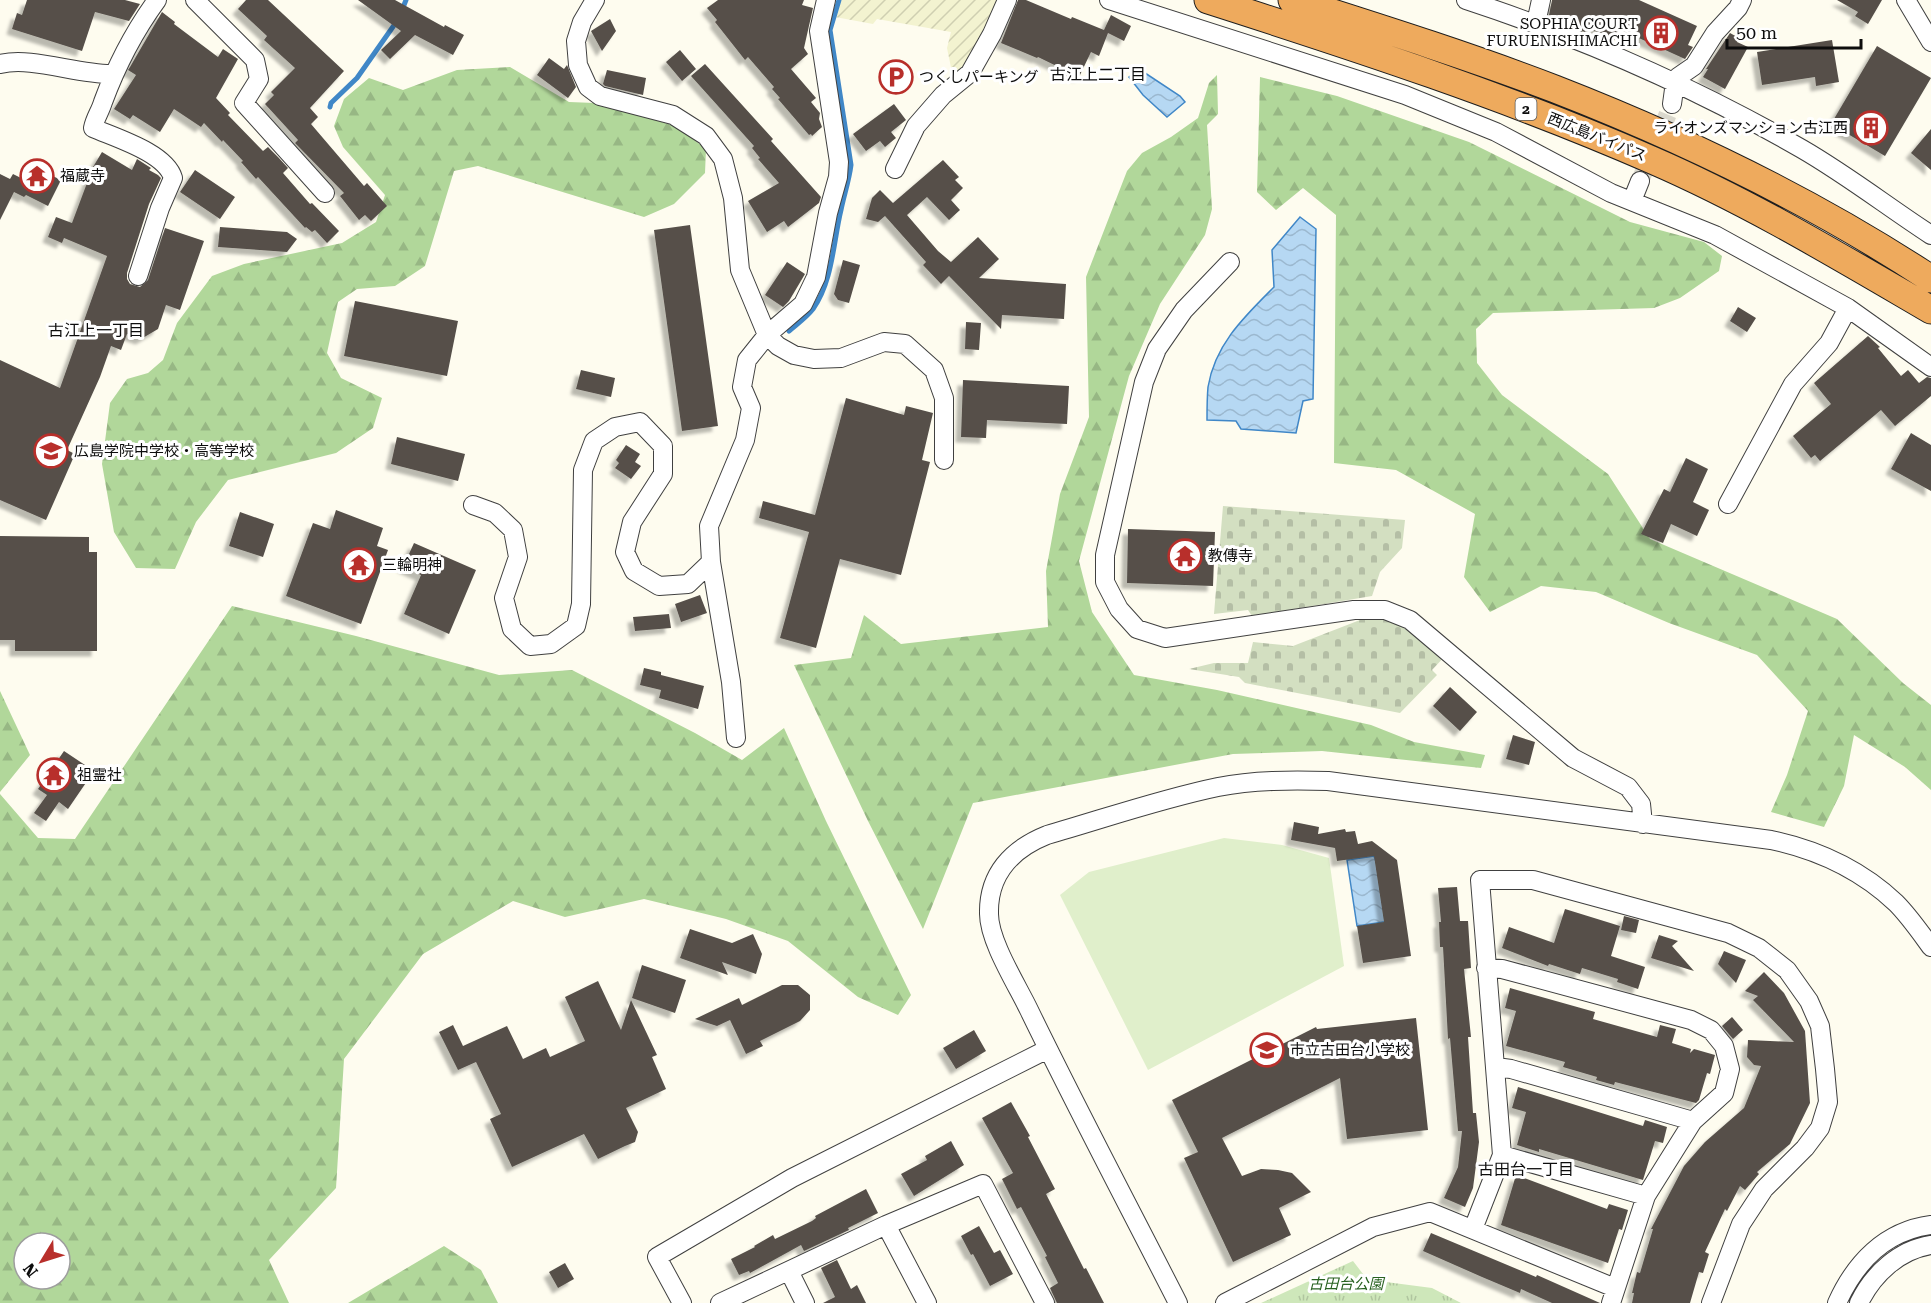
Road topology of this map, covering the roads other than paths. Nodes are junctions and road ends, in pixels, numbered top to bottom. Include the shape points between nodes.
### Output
1 (157, 0) edge
2 (195, 0) edge
3 (595, 0) edge
4 (826, 0) edge
5 (1007, 0) edge
6 (1108, 0) edge
7 (1209, 0) edge
8 (1292, 0) edge
9 (1466, 0) edge
10 (1540, 0) edge
11 (1742, 0) edge
12 (1906, 0) edge
13 (1536, 23) junction
14 (1931, 42) edge
15 (0, 64) edge
16 (113, 74) junction
17 (1675, 82) junction
18 (1672, 104) tunnel mouth
19 (895, 169) dead end
20 (1640, 181) tunnel mouth
21 (325, 193) dead end
22 (1632, 201) junction
23 (1837, 222) junction
24 (1929, 229) edge
25 (1829, 251) junction
26 (1230, 262) dead end
27 (1931, 272) edge
28 (138, 276) dead end
29 (1931, 279) edge
30 (1848, 308) junction
31 (1931, 310) edge
32 (1931, 324) edge
33 (767, 335) junction
34 (1931, 368) edge
35 (944, 460) dead end
36 (1728, 504) dead end
37 (473, 505) dead end
38 (711, 562) junction
39 (736, 738) dead end
40 (1643, 824) junction
41 (1931, 947) edge
42 (1486, 968) junction
43 (1048, 1049) junction
44 (1496, 1067) junction
45 (1693, 1121) junction
46 (1503, 1155) junction
47 (1646, 1196) junction
48 (886, 1225) junction
49 (1931, 1225) edge
50 (1473, 1229) junction
51 (1931, 1245) edge
52 (789, 1271) junction
53 (1613, 1295) edge
54 (682, 1303) edge
55 (720, 1303) edge
56 (805, 1303) edge
57 (927, 1303) edge
58 (1045, 1303) edge
59 (1178, 1303) edge
60 (1225, 1303) edge
61 (1711, 1303) edge
62 (1837, 1303) edge
63 (1859, 1303) edge

1 - 16 street via 135,29
2 - 21 street via 255,60 259,79 244,103
3 - 33 street via 576,41 578,66 588,87 600,96 673,115 706,136 723,159 733,198 740,270
4 - 33 street via 819,31 838,177 816,277 803,304
5 - 19 street via 970,73 943,95 916,126
6 - 22 street via 1229,33 1451,113
7 - 25 highway, 西広島バイパス / 2 via 1348,44 1544,115 1744,203
8 - 23 highway, 西広島バイパス / 2 via 1554,89 1678,141
9 - 13 street
10 - 13 street
11 - 17 street via 1714,33 1694,66
12 - 14 street
13 - 17 street
15 - 16 street via 25,63
16 - 28 street via 93,128 162,161 173,178
17 - 18 street
17 - 24 street via 1803,150
20 - 22 street
22 - 30 street via 1715,235
23 - 27 highway
23 - 29 highway, 西広島バイパス / 2
25 - 31 highway, 西広島バイパス / 2
25 - 32 highway
26 - 40 street via 1184,310 1157,349 1144,382 1105,555 1105,582 1119,609 1137,629 1165,638 1354,610 1385,610 1410,620 1573,758 1628,787 1641,804
30 - 34 street
30 - 36 street via 1828,343 1793,384
33 - 35 street via 794,355 814,359 841,358 884,342 905,344 934,370 944,398
33 - 38 street via 747,360 742,387 751,408 746,440 710,526
37 - 38 street via 495,513 513,530 518,557 504,598 512,629 530,646 551,644 576,626 581,604 583,470 594,441 615,427 640,422 663,446 663,474 632,522 625,552 634,571 659,586 688,584
38 - 39 street
40 - 41 street via 1802,847 1863,876 1897,904
40 - 43 street via 1328,780 1295,780 1220,787 1047,835 1010,856 997,876 988,915 993,937
42 - 44 street
42 - 45 street via 1503,969 1691,1020 1711,1030 1724,1046 1730,1069 1724,1093
42 - 61 street via 1480,880 1533,880 1728,933 1759,948 1787,970 1809,1000 1820,1026 1828,1102 1820,1128 1764,1189 1741,1224
43 - 54 street via 792,1178 657,1257
43 - 59 street
44 - 45 street
44 - 46 street
45 - 47 street
46 - 47 street
46 - 50 street
47 - 53 street
48 - 52 street
48 - 57 street
48 - 58 street via 983,1184
49 - 62 street via 1898,1235 1879,1246 1861,1262
50 - 53 street
50 - 60 street via 1430,1212 1373,1227
51 - 63 street via 1901,1256 1883,1269
52 - 55 street
52 - 56 street

